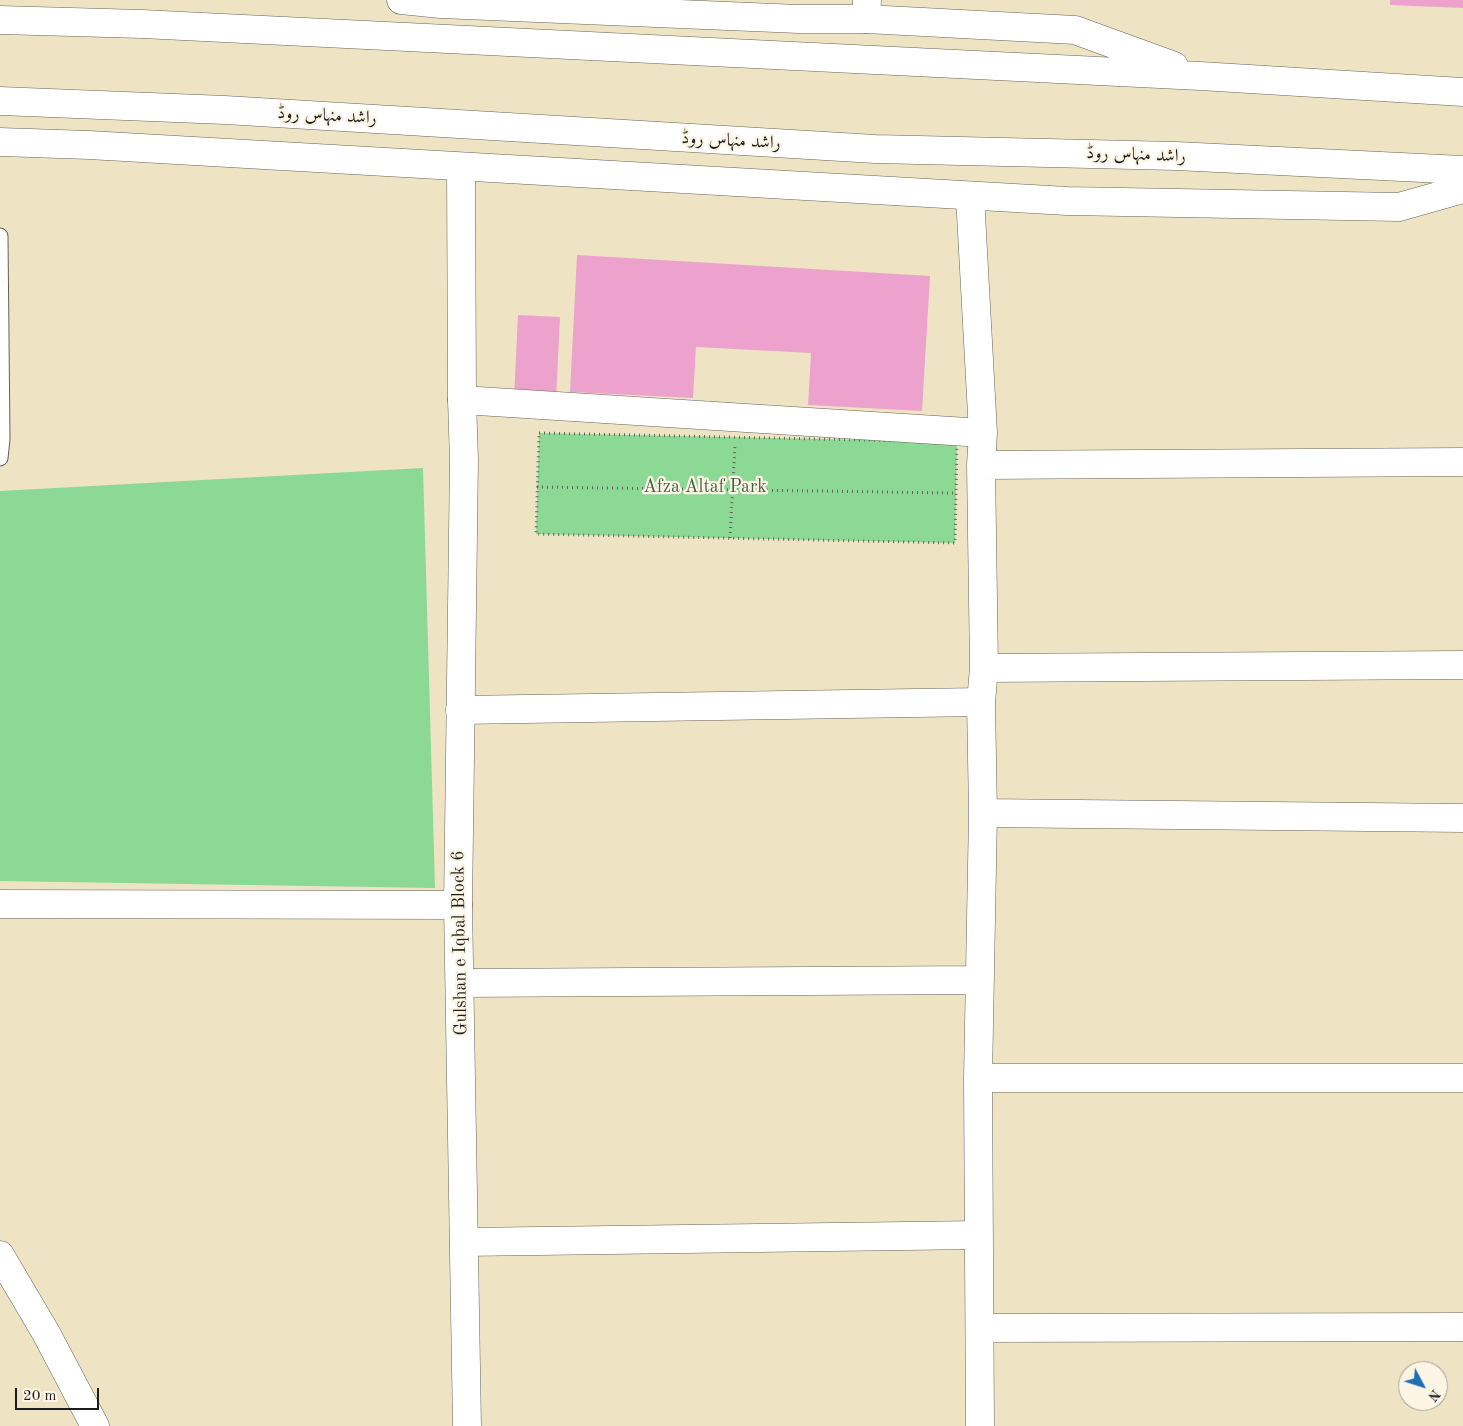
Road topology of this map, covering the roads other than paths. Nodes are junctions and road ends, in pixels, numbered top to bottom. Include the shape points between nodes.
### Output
1 (401, 0) edge
2 (866, 9) edge
3 (0, 20) edge
4 (1200, 76) junction
5 (1463, 92) edge
6 (0, 100) edge
7 (0, 142) edge
8 (461, 167) junction
9 (1463, 170) edge
10 (1463, 189) edge
11 (970, 196) junction
12 (0, 236) edge
13 (462, 400) junction
14 (983, 433) junction
15 (0, 458) edge
16 (1463, 462) edge
17 (981, 465) junction
18 (1463, 665) edge
19 (984, 668) junction
20 (981, 702) junction
21 (460, 710) junction
22 (983, 813) junction
23 (1463, 818) edge
24 (0, 904) edge
25 (458, 905) junction
26 (980, 980) junction
27 (460, 983) junction
28 (978, 1078) junction
29 (1463, 1078) edge
30 (979, 1236) junction
31 (464, 1242) junction
32 (0, 1255) edge
33 (1463, 1327) edge
34 (981, 1328) junction
35 (95, 1426) edge
36 (467, 1426) edge
37 (980, 1426) edge

1 - 2 street via 779,18
2 - 4 street via 1075,30
3 - 4 street via 142,24
4 - 5 street
6 - 9 street, راشد منہاس روڈ via 225,110 876,149 1176,156
7 - 8 street
8 - 11 street
8 - 13 street, Gulshan e Iqbal Block 6
10 - 11 street via 1399,207 1067,202
11 - 14 street
12 - 15 lane
13 - 14 street
13 - 21 street, Gulshan e Iqbal Block 6
14 - 17 street
16 - 17 street
17 - 19 street
18 - 19 street
19 - 20 street
20 - 21 street
20 - 22 street
21 - 25 street, Gulshan e Iqbal Block 6
22 - 23 street
22 - 26 street
24 - 25 street
25 - 27 street, Gulshan e Iqbal Block 6
26 - 27 street
26 - 28 street
27 - 31 street, Gulshan e Iqbal Block 6
28 - 29 street
28 - 30 street
30 - 31 street
30 - 34 street
31 - 36 street, Gulshan e Iqbal Block 6
32 - 35 street
33 - 34 street
34 - 37 street

